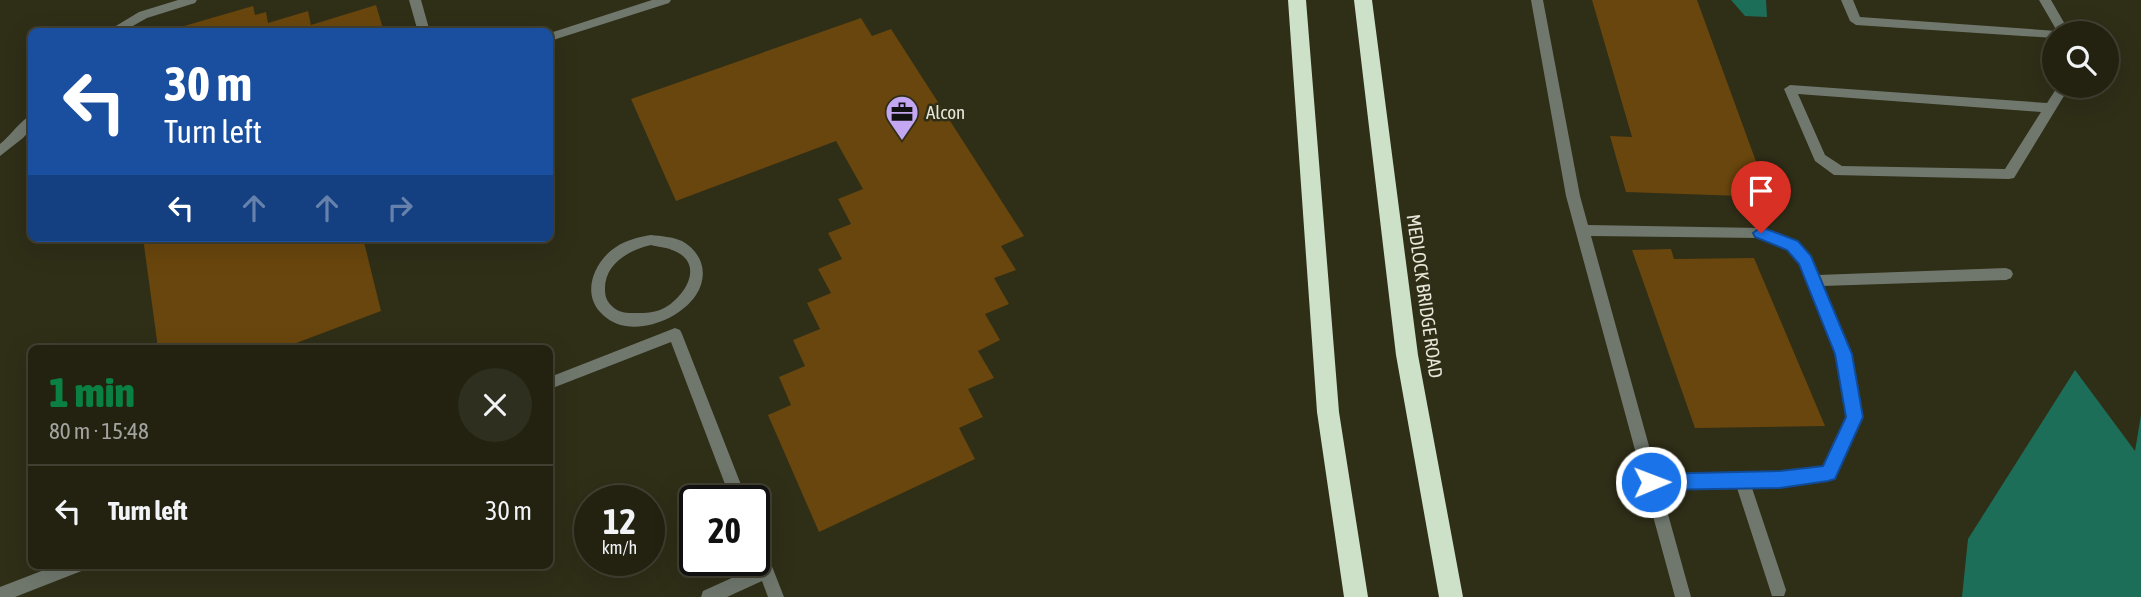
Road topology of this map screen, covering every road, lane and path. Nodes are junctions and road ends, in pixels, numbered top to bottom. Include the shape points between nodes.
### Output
1 (191, 0) edge
2 (415, 0) edge
3 (665, 0) edge
4 (1297, 0) edge
5 (1363, 0) edge
6 (1537, 0) edge
7 (1847, 0) edge
8 (2045, 0) edge
9 (2057, 21) edge
10 (119, 28) edge
11 (423, 28) edge
12 (2042, 33) edge
13 (553, 36) edge
14 (2057, 98) edge
15 (2051, 108) junction
16 (28, 124) edge
17 (0, 151) edge
18 (1582, 230) junction
19 (2006, 274) dead end
20 (1815, 281) junction
21 (668, 314) junction
22 (675, 334) junction
23 (553, 382) edge
24 (1742, 480) junction
25 (1651, 482) junction
26 (732, 485) edge
27 (68, 569) edge
28 (753, 576) edge
29 (767, 576) edge
30 (1778, 590) dead end
31 (0, 595) edge
32 (709, 597) edge
33 (776, 597) edge
34 (1356, 597) edge
35 (1451, 597) edge
36 (1683, 597) edge

1 - 10 lane
2 - 11 lane
3 - 13 lane
4 - 34 highway via 1328,412
5 - 35 highway, MEDLOCK BRIDGE ROAD via 1407,355
6 - 18 lane
7 - 12 lane via 1856,21
8 - 9 lane
14 - 15 lane
15 - 15 lane via 2009,174 1839,171 1820,158 1790,89
16 - 17 lane
18 - 20 lane via 1761,233 1793,246
18 - 25 lane
19 - 20 lane
20 - 24 lane via 1843,354 1855,417 1828,473
21 - 21 lane via 687,298 698,278 698,265 682,245 652,240 620,251 608,262 597,288 607,311 635,321
21 - 22 lane
22 - 23 lane
22 - 26 lane
24 - 25 lane
24 - 30 lane
25 - 36 lane
27 - 31 lane
28 - 32 lane
29 - 33 lane

